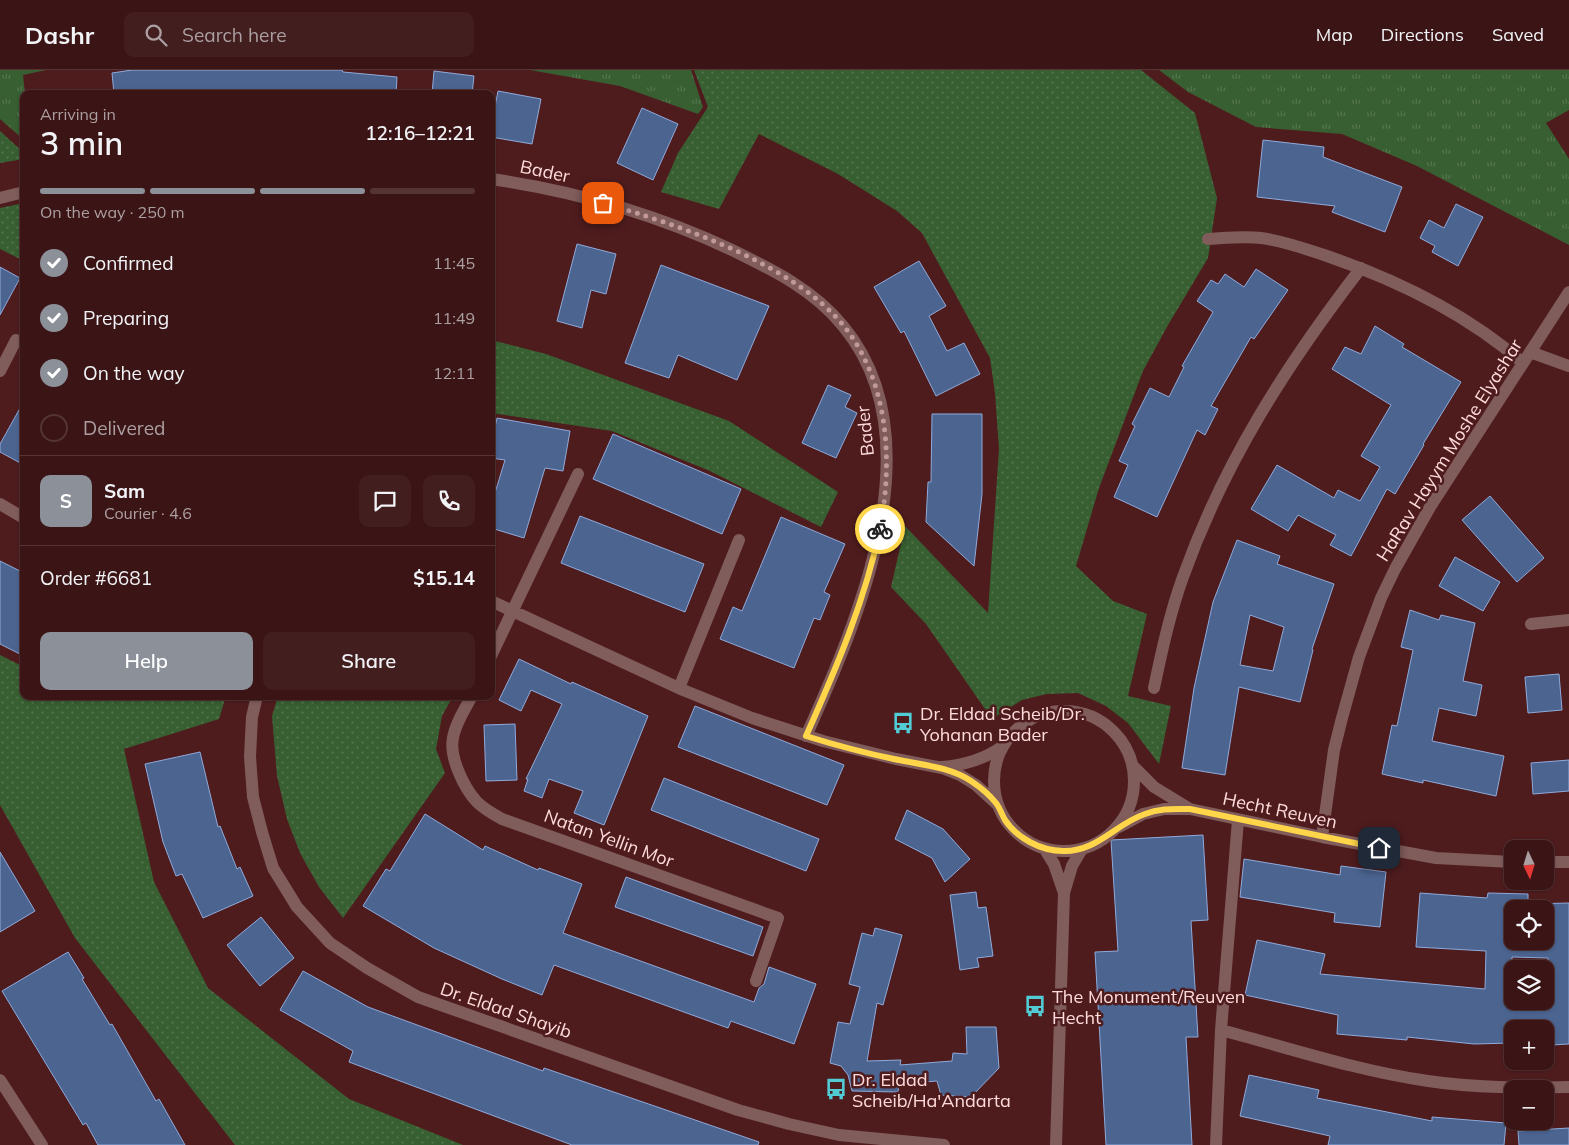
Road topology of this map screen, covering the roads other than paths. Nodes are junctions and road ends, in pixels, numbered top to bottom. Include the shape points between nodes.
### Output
1 (495, 180) edge
2 (20, 193) edge
3 (0, 198) edge
4 (1208, 239) dead end
5 (1361, 268) junction
6 (1569, 292) edge
7 (16, 340) dead end
8 (1526, 357) junction
9 (1569, 366) edge
10 (0, 371) edge
11 (578, 474) dead end
12 (0, 504) edge
13 (20, 516) edge
14 (738, 540) dead end
15 (495, 603) edge
16 (513, 611) junction
17 (1569, 620) edge
18 (1530, 624) dead end
19 (495, 648) edge
20 (679, 688) junction
21 (1154, 688) dead end
22 (257, 700) edge
23 (470, 700) edge
24 (806, 736) junction
25 (1004, 745) junction
26 (1133, 766) junction
27 (932, 767) junction
28 (998, 805) junction
29 (1190, 809) junction
30 (1238, 820) junction
31 (1115, 830) junction
32 (1322, 837) junction
33 (1044, 848) junction
34 (1082, 849) junction
35 (1504, 862) edge
36 (1554, 862) edge
37 (1569, 862) edge
38 (1064, 893) junction
39 (756, 981) dead end
40 (1221, 1030) junction
41 (0, 1080) edge
42 (1569, 1087) edge
43 (42, 1145) edge
44 (944, 1145) edge
45 (1056, 1145) edge
46 (1216, 1145) edge

1 - 24 street, Bader via 587,198 651,217 778,272 816,298 843,326 863,355 876,386 883,416 886,447 884,510 858,608
2 - 3 street
4 - 5 street via 1245,237 1276,241
5 - 8 street via 1416,293
5 - 21 street via 1286,370 1228,472 1183,578 1166,632
6 - 8 street, HaRav Hayym Moshe Elyashar
7 - 10 street
8 - 9 street
8 - 32 street, HaRav Hayym Moshe Elyashar via 1421,523 1381,598 1359,657 1334,750
11 - 16 street
12 - 13 street
14 - 20 street
15 - 16 street
16 - 19 street
16 - 20 street
17 - 18 street
20 - 24 street
22 - 44 street, Dr. Eldad Shayib via 252,717 250,757 253,797 272,868 297,907 330,942 367,968 418,998 738,1110 839,1135
23 - 39 street, Natan Yellin Mor via 455,731 452,748 455,763 477,802 502,818 778,918
24 - 27 street
25 - 26 street via 1018,728 1035,717 1077,712 1096,719 1113,731
25 - 27 street via 974,760 954,766
25 - 28 street via 996,761 993,780
26 - 29 street, Hecht Reuven via 1154,787
26 - 31 street via 1132,800
27 - 28 street via 968,779
28 - 33 street via 1005,820 1022,838
29 - 30 street, Hecht Reuven
29 - 31 street, Hecht Reuven via 1164,809 1143,814
30 - 32 street, Hecht Reuven
30 - 40 street
31 - 34 street via 1100,842
32 - 35 street, Hecht Reuven via 1436,858
33 - 34 street
33 - 38 street via 1054,864
34 - 38 street via 1072,866
36 - 37 street
38 - 45 street
40 - 42 street via 1362,1068 1428,1081 1521,1088
40 - 46 street
41 - 43 street

